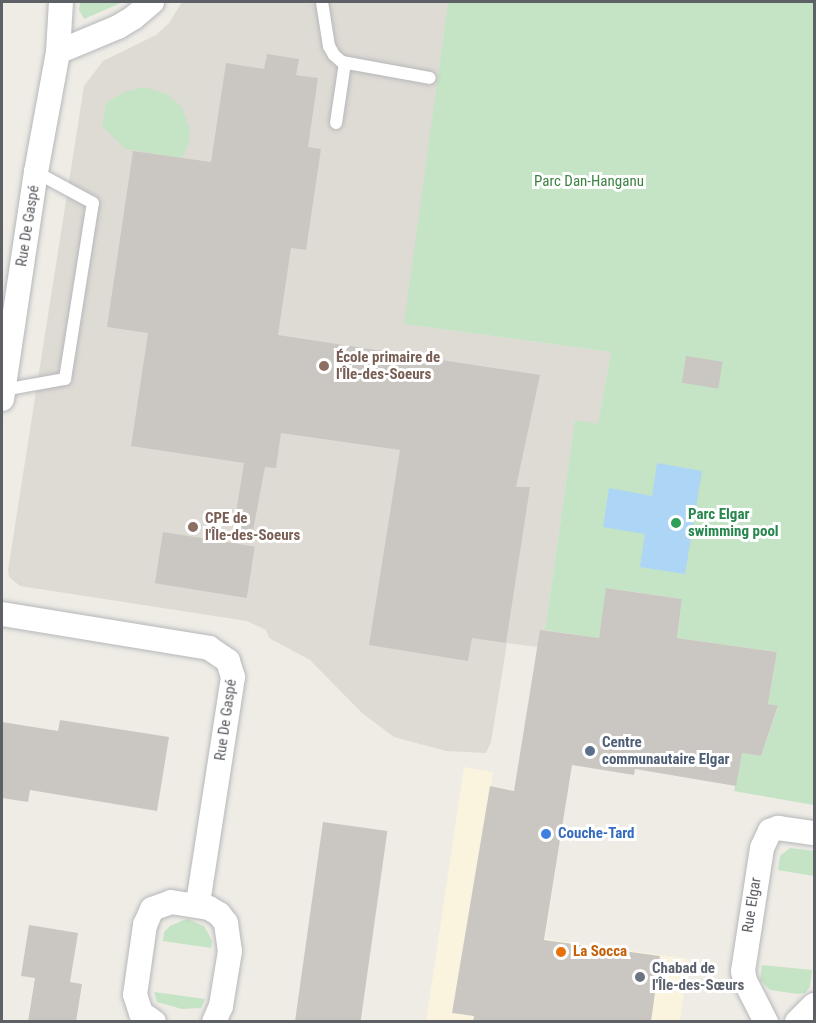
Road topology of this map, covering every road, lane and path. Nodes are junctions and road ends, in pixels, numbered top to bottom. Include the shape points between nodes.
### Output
1 (61, 2) edge
2 (152, 2) edge
3 (322, 2) edge
4 (58, 52) junction
5 (345, 63) junction
6 (430, 78) dead end
7 (336, 123) dead end
8 (36, 172) junction
9 (2, 395) edge
10 (2, 614) edge
11 (814, 833) edge
12 (198, 904) junction
13 (814, 1005) edge
14 (154, 1022) edge
15 (214, 1022) edge
16 (766, 1022) edge
17 (797, 1022) edge

1 - 4 street, Rue De Gaspé
2 - 4 street via 118,27
3 - 5 lane via 329,46 334,56
4 - 8 street, Rue De Gaspé
5 - 6 lane
5 - 7 lane
8 - 9 street, Rue De Gaspé
8 - 9 lane via 93,203 65,379
10 - 12 street, Rue De Gaspé via 209,648 228,661 233,678
11 - 16 street, Rue Elgar via 777,828 770,831 762,848 743,971
12 - 14 street via 161,904 147,916 135,995 141,1013
12 - 15 street via 219,914 230,936 222,1001
13 - 17 street

